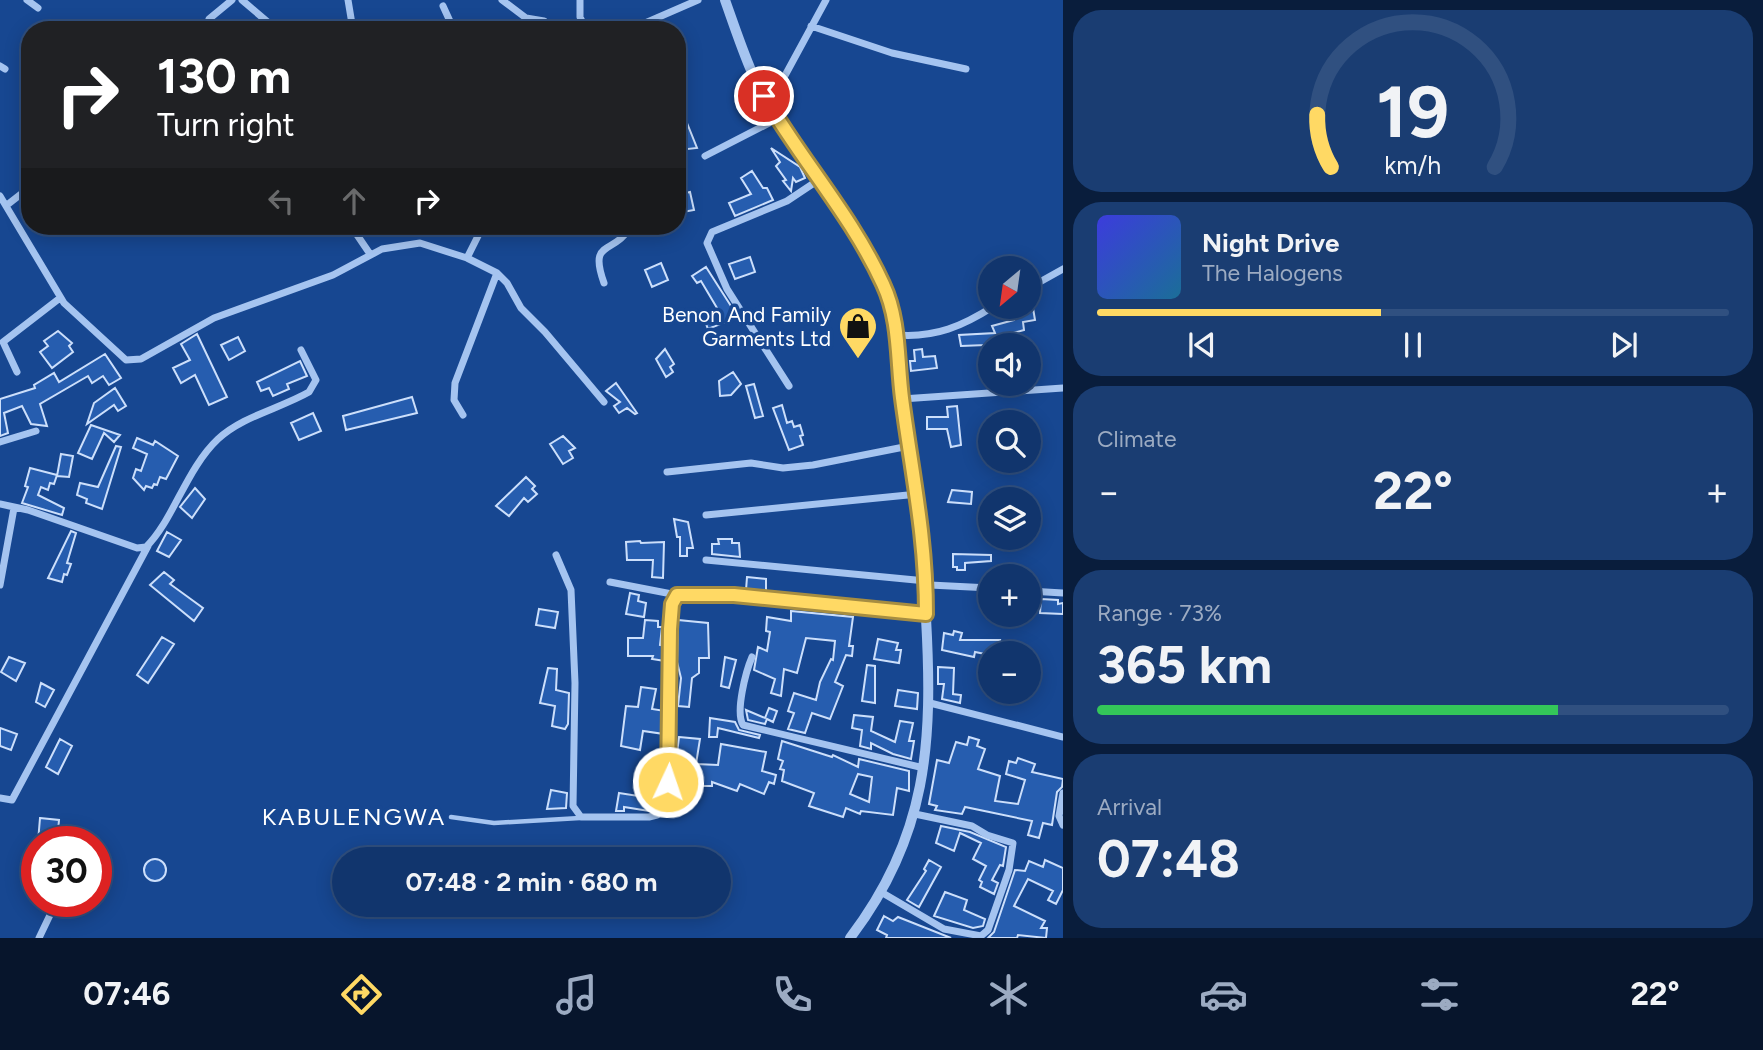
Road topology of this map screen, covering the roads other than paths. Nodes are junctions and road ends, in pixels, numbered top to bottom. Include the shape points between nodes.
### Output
1 (27, 0) edge
2 (232, 0) edge
3 (242, 0) edge
4 (348, 0) edge
5 (502, 0) edge
6 (580, 0) edge
7 (698, 0) edge
8 (725, 0) edge
9 (826, 0) edge
10 (443, 6) dead end
11 (38, 8) dead end
12 (209, 21) edge
13 (266, 21) edge
14 (352, 21) edge
15 (450, 21) edge
16 (544, 21) dead end
17 (582, 21) edge
18 (650, 21) edge
19 (811, 26) junction
20 (966, 69) dead end
21 (769, 105) junction
22 (777, 119) junction
23 (705, 156) dead end
24 (820, 179) junction
25 (21, 194) edge
26 (0, 196) edge
27 (7, 205) junction
28 (21, 230) edge
29 (24, 235) edge
30 (357, 235) edge
31 (478, 235) edge
32 (625, 235) edge
33 (370, 254) junction
34 (467, 258) junction
35 (1063, 270) edge
36 (497, 273) junction
37 (1041, 282) edge
38 (604, 283) dead end
39 (60, 298) junction
40 (978, 316) edge
41 (897, 335) junction
42 (301, 350) dead end
43 (17, 372) dead end
44 (789, 386) dead end
45 (1063, 388) edge
46 (902, 399) junction
47 (604, 402) dead end
48 (463, 415) dead end
49 (36, 431) dead end
50 (0, 442) edge
51 (909, 446) junction
52 (667, 472) dead end
53 (918, 494) junction
54 (0, 504) edge
55 (14, 508) junction
56 (706, 514) dead end
57 (149, 545) junction
58 (556, 555) dead end
59 (706, 561) dead end
60 (926, 581) junction
61 (610, 582) dead end
62 (0, 584) edge
63 (978, 587) edge
64 (1041, 592) edge
65 (1063, 593) edge
66 (677, 595) junction
67 (926, 595) junction
68 (926, 614) junction
69 (752, 657) dead end
70 (930, 703) junction
71 (1063, 737) edge
72 (924, 768) junction
73 (1063, 793) edge
74 (0, 798) edge
75 (915, 814) junction
76 (451, 817) dead end
77 (581, 817) junction
78 (1063, 825) edge
79 (881, 892) junction
80 (49, 917) edge
81 (39, 938) edge
82 (850, 938) edge

1 - 11 street
2 - 12 street
3 - 13 street
4 - 14 street
5 - 16 street via 526,18
6 - 17 street
7 - 18 street
8 - 21 street via 751,73
9 - 19 street
10 - 15 street
19 - 20 street via 892,53
19 - 21 street
21 - 22 street
22 - 23 street
22 - 24 street
24 - 41 street via 883,284
24 - 44 street via 787,201 712,232 707,239 716,269
25 - 27 street
26 - 27 street
27 - 28 street
29 - 39 street
30 - 33 street
31 - 34 street
32 - 38 street via 599,255 596,262
33 - 34 street via 420,243
33 - 39 street via 333,275 214,318 134,361 119,354
34 - 36 street
35 - 37 street
36 - 47 street via 520,308
36 - 48 street via 456,383 454,400
39 - 43 street via 3,342
40 - 41 street via 946,331 916,337
41 - 46 street
42 - 57 street via 316,380 309,392 232,428 217,440
45 - 46 street
46 - 51 street
49 - 50 street
51 - 52 street via 813,465 783,468 751,463
51 - 53 street
53 - 56 street
53 - 60 street
54 - 55 street
55 - 57 street via 137,548
55 - 62 street
57 - 74 street via 12,800
58 - 77 street via 571,590 573,806
59 - 60 street
60 - 67 street
61 - 66 street
63 - 67 street via 930,584
64 - 65 street
66 - 68 street via 715,594
66 - 77 street via 671,616 670,764 664,804 649,817
67 - 68 street
68 - 70 street
69 - 72 street via 746,671 743,725
70 - 71 street
70 - 72 street
72 - 75 street
73 - 78 street via 1059,816
75 - 79 street
75 - 79 street via 972,826 1013,843 1011,863 988,930 981,936 944,929
76 - 77 lane via 494,823
79 - 82 street
80 - 81 street

